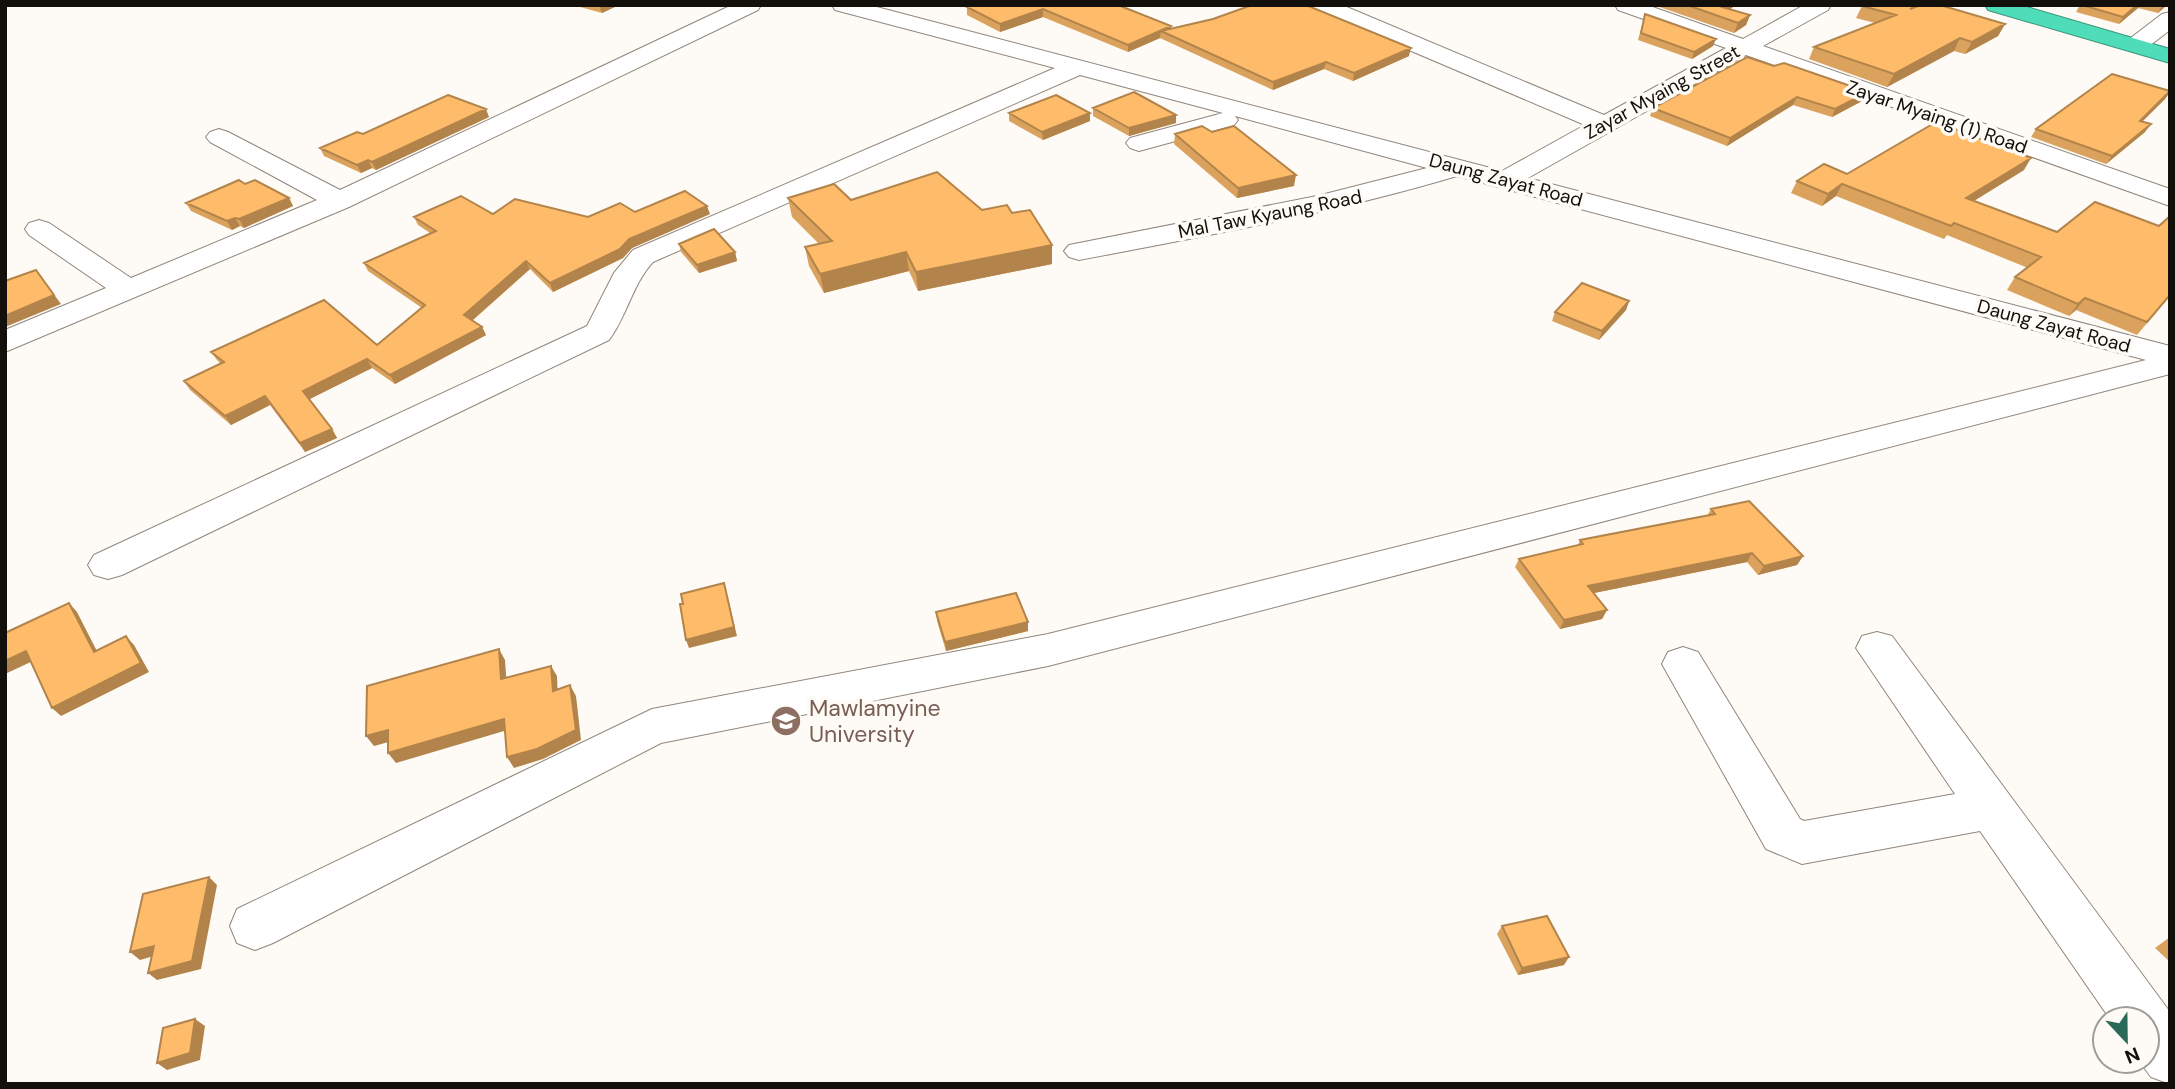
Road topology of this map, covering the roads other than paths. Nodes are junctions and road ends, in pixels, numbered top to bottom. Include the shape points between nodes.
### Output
1 (750, 5) edge
2 (843, 5) edge
3 (1323, 5) edge
4 (1626, 5) edge
5 (1820, 5) edge
6 (1996, 5) edge
7 (2170, 19) edge
8 (2136, 45) junction
9 (1742, 47) junction
10 (2170, 56) edge
11 (1078, 67) junction
12 (1250, 112) junction
13 (1605, 124) junction
14 (219, 137) dead end
15 (1139, 143) dead end
16 (1458, 167) junction
17 (1505, 180) junction
18 (2170, 198) edge
19 (339, 201) junction
20 (39, 229) dead end
21 (1079, 251) dead end
22 (129, 290) junction
23 (5, 342) edge
24 (2170, 356) edge
25 (2170, 364) edge
26 (108, 565) dead end
27 (1877, 648) dead end
28 (1683, 664) dead end
29 (1992, 808) junction
30 (255, 926) dead end
31 (2132, 1005) edge

1 - 19 street
2 - 11 street, Daung Zayat Road
3 - 13 street
4 - 9 street, Zayar Myaing (1) Road
5 - 9 street, Zayar Myaing Street
6 - 8 highway
7 - 8 street
8 - 10 highway
9 - 13 street, Zayar Myaing Street
9 - 18 street, Zayar Myaing (1) Road
11 - 12 street, Daung Zayat Road
11 - 26 street via 642,256 630,268 598,333
12 - 15 street
12 - 16 street, Daung Zayat Road
13 - 17 street, Zayar Myaing Street
14 - 19 street
16 - 17 street, Daung Zayat Road
16 - 21 street, Mal Taw Kyaung Road via 1284,214
17 - 24 street, Daung Zayat Road
19 - 22 street
20 - 22 street
22 - 23 street
25 - 30 street via 1048,650 652,727
27 - 29 street
28 - 29 street via 1783,834 1802,843
29 - 31 street

